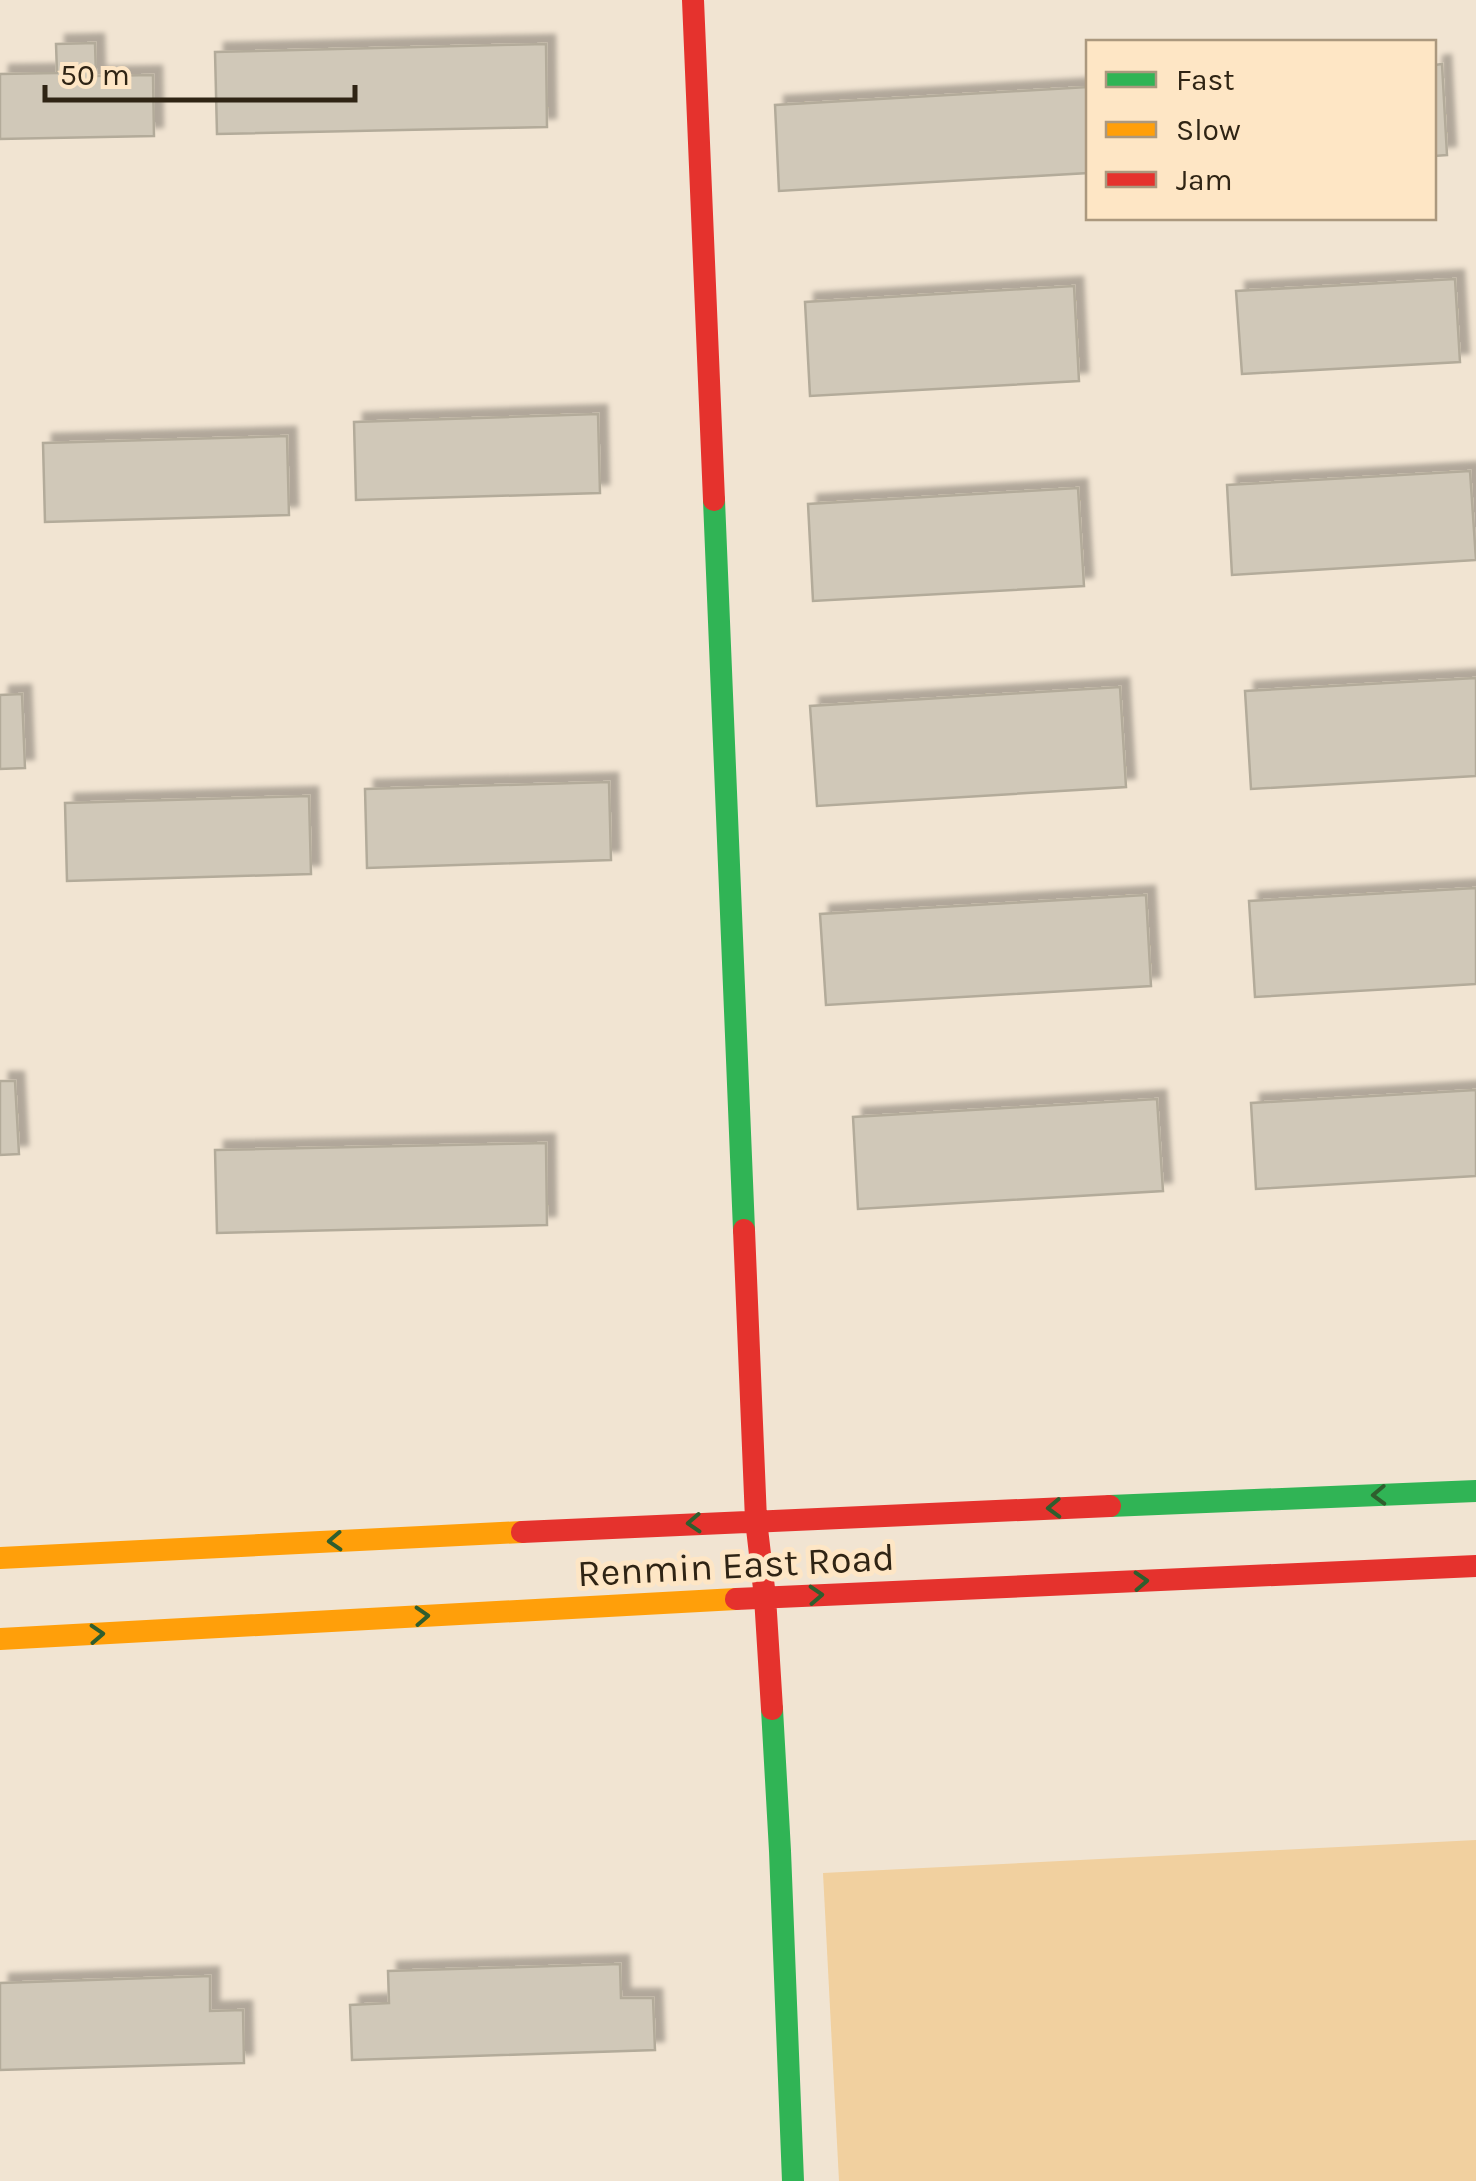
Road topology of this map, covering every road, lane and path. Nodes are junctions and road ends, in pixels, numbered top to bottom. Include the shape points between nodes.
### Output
1 (693, 0) edge
2 (1476, 1491) edge
3 (756, 1520) junction
4 (0, 1558) edge
5 (1476, 1566) edge
6 (765, 1598) junction
7 (0, 1639) edge
8 (793, 2181) edge

1 - 3 main road
2 -> 3 main road, Renmin East Road
3 -> 4 main road, Renmin East Road
3 - 6 main road
6 -> 5 main road, Renmin East Road
7 -> 6 main road, Renmin East Road
6 - 8 main road

